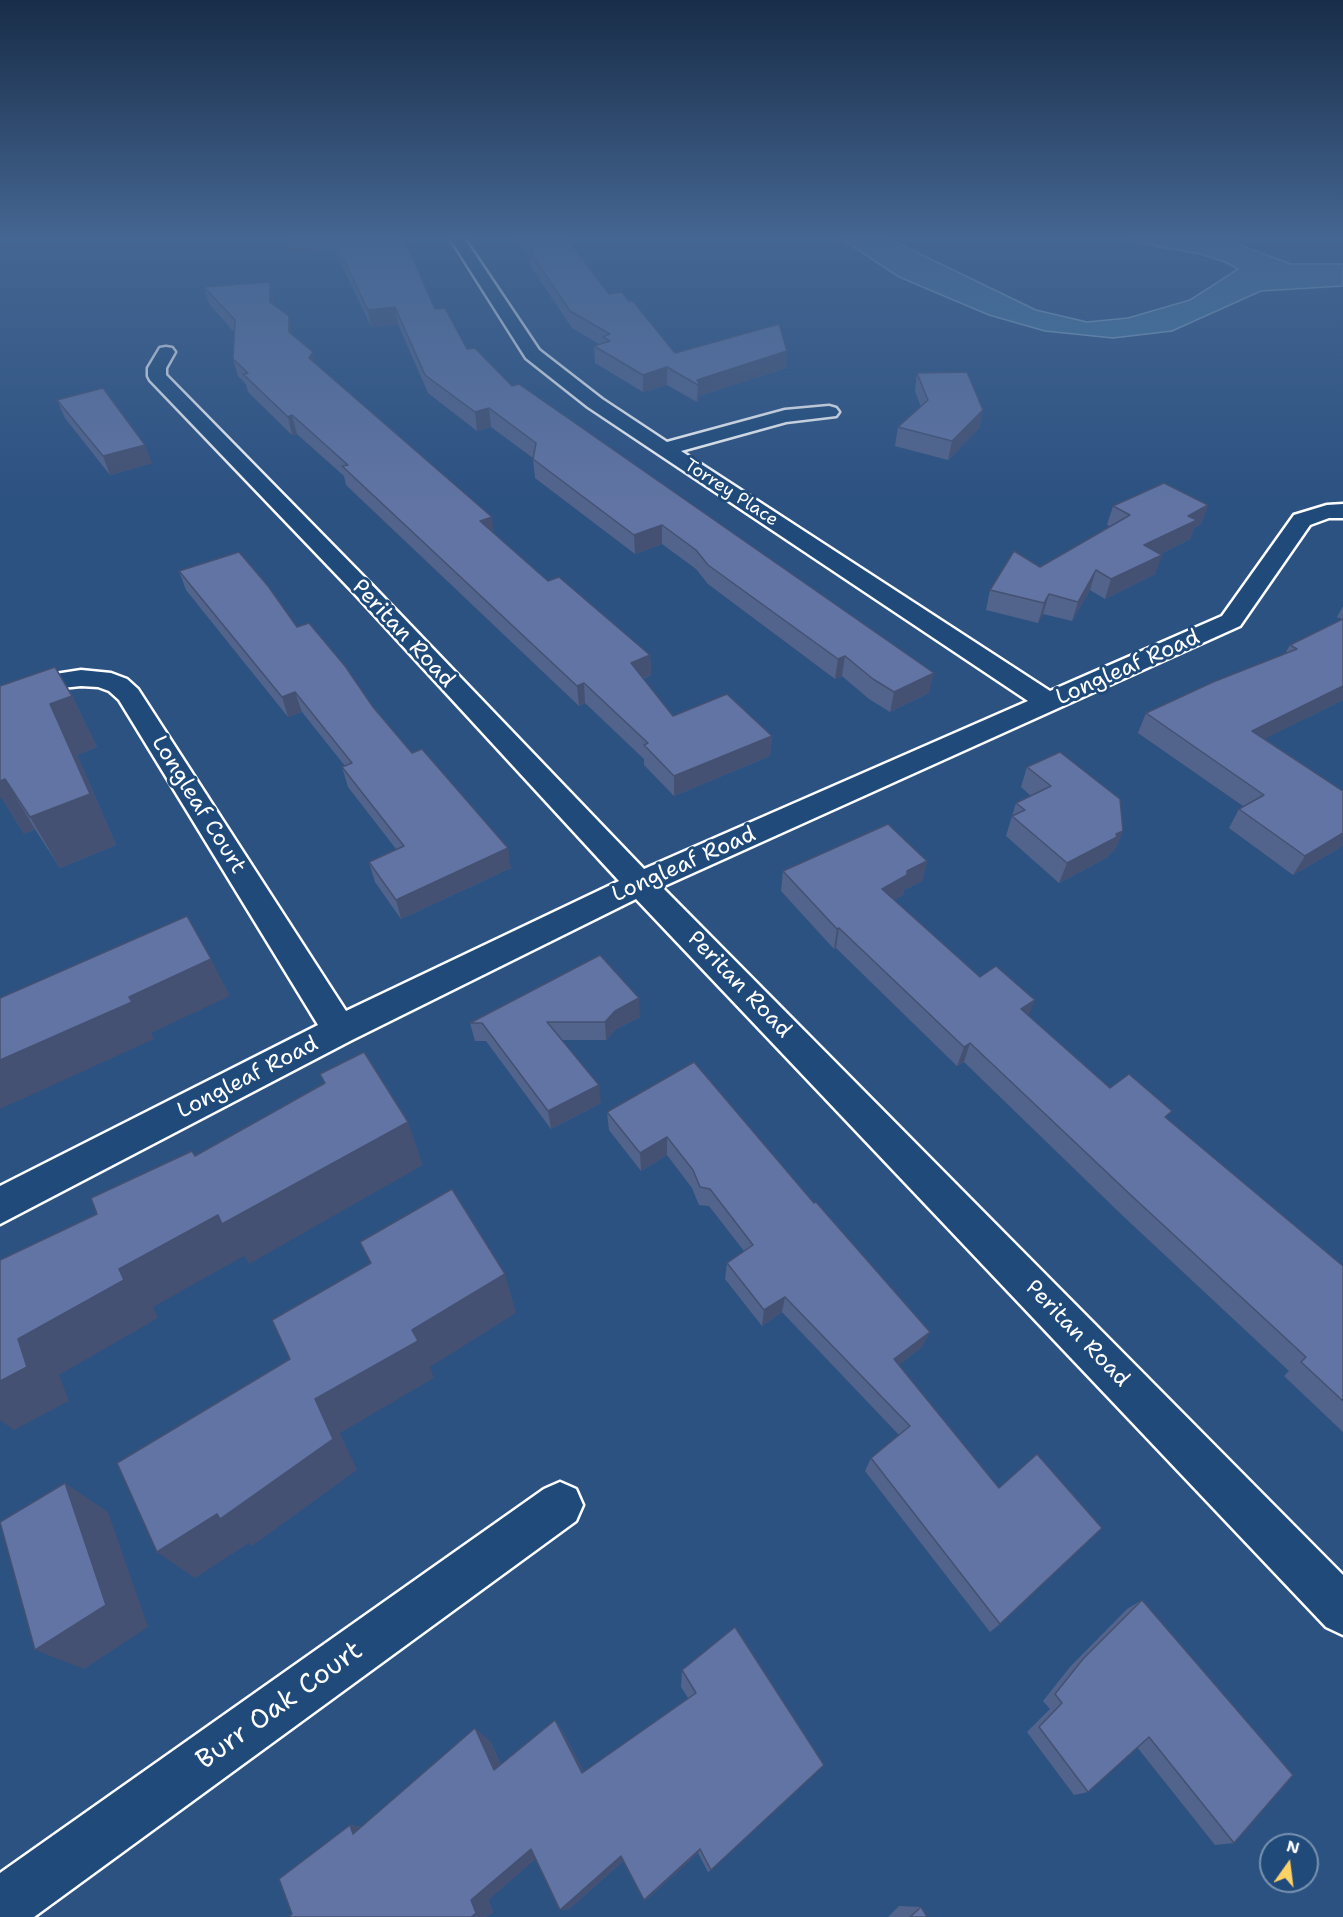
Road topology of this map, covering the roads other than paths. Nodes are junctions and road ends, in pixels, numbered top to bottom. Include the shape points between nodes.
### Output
1 (515, 327) edge
2 (166, 352) dead end
3 (829, 412) dead end
4 (664, 449) junction
5 (1343, 511) edge
6 (0, 700) edge
7 (1050, 703) junction
8 (639, 884) junction
9 (340, 1030) junction
10 (0, 1206) edge
11 (560, 1505) dead end
12 (1343, 1610) edge
13 (0, 1907) edge

1 - 4 street, Torrey Place via 532,354
2 - 8 street, Peritan Road via 157,376
3 - 4 street via 785,416
4 - 7 street, Torrey Place
5 - 7 street, Longleaf Road via 1302,520 1231,621
6 - 9 street, Longleaf Court via 58,681 81,678 102,679 129,695
7 - 8 street, Longleaf Road
8 - 9 street, Longleaf Road
8 - 12 street, Peritan Road
9 - 10 street, Longleaf Road
11 - 13 street, Burr Oak Court

